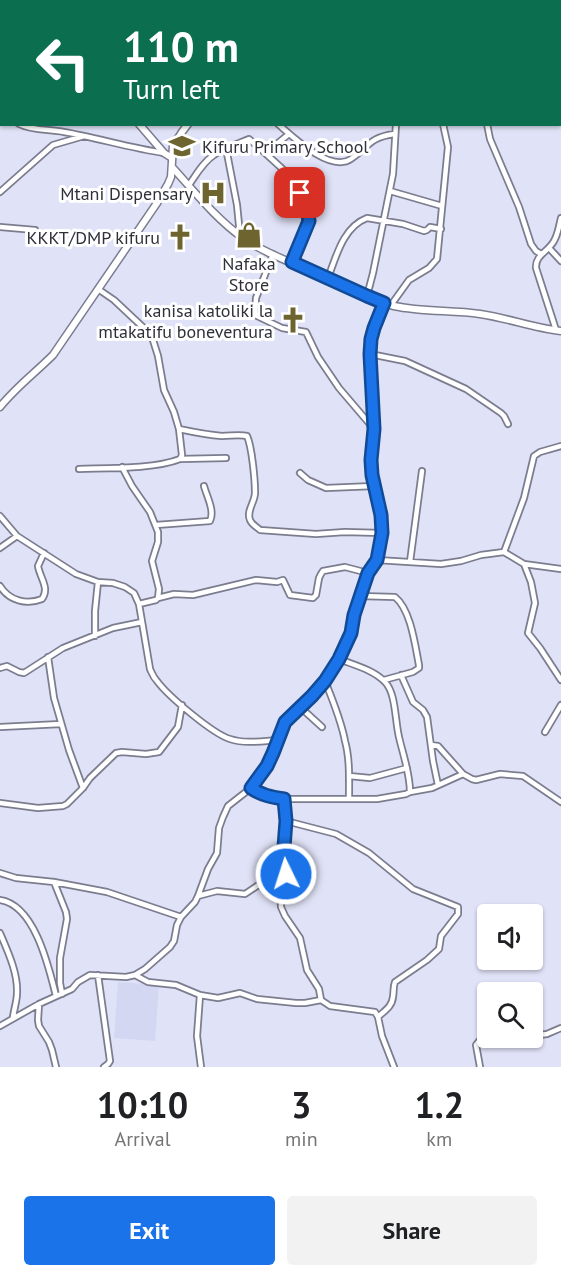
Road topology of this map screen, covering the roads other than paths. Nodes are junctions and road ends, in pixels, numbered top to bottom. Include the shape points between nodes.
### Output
1 (25, 126) edge
2 (141, 126) edge
3 (187, 126) edge
4 (280, 126) edge
5 (396, 126) edge
6 (443, 126) edge
7 (487, 126) edge
8 (289, 134) junction
9 (394, 134) junction
10 (84, 136) junction
11 (226, 148) junction
12 (264, 152) junction
13 (164, 153) junction
14 (172, 158) junction
15 (172, 167) junction
16 (189, 185) junction
17 (390, 191) junction
18 (0, 192) edge
19 (442, 206) junction
20 (561, 218) edge
21 (383, 221) junction
22 (0, 226) edge
23 (441, 229) junction
24 (35, 230) dead end
25 (240, 236) junction
26 (549, 248) junction
27 (273, 254) junction
28 (541, 254) junction
29 (561, 261) edge
30 (292, 262) junction
31 (328, 278) junction
32 (98, 290) junction
33 (367, 296) junction
34 (388, 304) junction
35 (559, 330) edge
36 (370, 354) junction
37 (0, 407) edge
38 (508, 424) dead end
39 (179, 429) junction
40 (374, 429) junction
41 (561, 446) edge
42 (226, 458) dead end
43 (180, 459) junction
44 (122, 467) junction
45 (79, 469) dead end
46 (422, 471) dead end
47 (300, 473) dead end
48 (204, 486) dead end
49 (374, 486) junction
50 (0, 516) edge
51 (156, 525) junction
52 (382, 533) junction
53 (17, 536) junction
54 (0, 548) edge
55 (504, 552) junction
56 (44, 553) junction
57 (377, 560) junction
58 (410, 562) junction
59 (524, 564) junction
60 (561, 569) edge
61 (368, 573) junction
62 (98, 582) junction
63 (0, 586) edge
64 (360, 596) junction
65 (158, 598) junction
66 (139, 604) junction
67 (142, 622) junction
68 (95, 636) junction
69 (48, 657) junction
70 (339, 659) junction
71 (0, 668) edge
72 (400, 675) junction
73 (384, 680) junction
74 (561, 680) edge
75 (325, 681) junction
76 (182, 705) junction
77 (561, 705) edge
78 (300, 707) junction
79 (61, 724) junction
80 (0, 726) edge
81 (322, 727) dead end
82 (544, 732) dead end
83 (278, 741) junction
84 (431, 745) junction
85 (407, 768) junction
86 (463, 774) junction
87 (349, 776) junction
88 (438, 785) junction
89 (83, 788) junction
90 (251, 788) junction
91 (410, 792) junction
92 (349, 798) junction
93 (284, 799) junction
94 (561, 802) edge
95 (0, 803) edge
96 (286, 821) junction
97 (0, 873) edge
98 (54, 882) junction
99 (283, 882) junction
100 (198, 896) junction
101 (0, 900) edge
102 (181, 917) junction
103 (0, 933) edge
104 (98, 975) junction
105 (135, 975) junction
106 (62, 994) junction
107 (200, 995) junction
108 (56, 996) junction
109 (321, 1000) junction
110 (39, 1004) junction
111 (13, 1017) junction
112 (378, 1017) junction
113 (0, 1026) edge
114 (561, 1028) edge
115 (543, 1035) edge
116 (477, 1042) edge
117 (56, 1067) edge
118 (104, 1067) edge
119 (201, 1067) edge
120 (394, 1067) edge
121 (480, 1067) edge

1 - 10 street
2 - 13 street
3 - 14 street via 173,146
4 - 8 street
5 - 9 street
6 - 19 street via 448,147
7 - 28 street via 531,244
8 - 9 street via 324,159 341,162 350,160 375,138
8 - 12 street
9 - 17 street
10 - 13 street
10 - 18 street via 53,145
11 - 12 street via 249,139
11 - 16 street via 213,156
11 - 25 street
12 - 30 street via 294,182 309,215
13 - 14 street
14 - 15 street
15 - 16 street
15 - 32 street via 157,203
16 - 25 street
17 - 19 street
17 - 21 street
19 - 23 street
20 - 26 street
21 - 23 street via 424,231 430,227
21 - 31 street via 367,218 357,223 348,233
21 - 33 street
22 - 24 street
23 - 34 street via 433,265 409,280
25 - 27 street
26 - 28 street
26 - 29 street
27 - 30 street
27 - 40 street via 256,298 257,316 282,328 306,332 339,388
28 - 35 street via 536,268
30 - 31 street
31 - 33 street
32 - 37 street via 53,355
32 - 39 street via 150,334
33 - 34 street
34 - 35 street via 481,314
34 - 36 street via 374,328
36 - 38 street via 405,361 466,388 501,412
36 - 40 street
39 - 43 street
39 - 52 street via 247,436 255,493 249,519 260,530
40 - 49 street
41 - 55 street via 534,456
42 - 43 street
43 - 44 street
44 - 45 street
44 - 51 street
46 - 58 street
47 - 49 street via 326,488
48 - 51 street via 210,521
49 - 52 street
50 - 53 street
51 - 65 street via 159,538 152,561
52 - 57 street
53 - 54 street
53 - 56 street
55 - 58 street via 441,564
55 - 59 street
56 - 62 street via 76,574
56 - 63 street via 38,566 46,587 42,599 14,600
57 - 58 street
57 - 61 street
59 - 60 street
59 - 74 street via 535,603 528,633
61 - 64 street
61 - 65 street via 345,567 323,571 313,598 290,595 284,580 256,580 193,595
62 - 66 street via 125,587 134,593
62 - 68 street
64 - 70 street via 351,633
64 - 72 street via 395,597 403,607 419,665 417,670
65 - 66 street
66 - 67 street
67 - 68 street
67 - 76 street via 154,678
68 - 69 street
69 - 71 street via 24,673 7,666
69 - 79 street
70 - 73 street
70 - 75 street
72 - 73 street
72 - 84 street via 413,702 427,717
73 - 85 street via 391,694
75 - 78 street
75 - 87 street via 346,742
76 - 83 street via 230,739
76 - 89 street via 178,727 159,752 116,753
77 - 82 street
78 - 81 street
78 - 83 street via 285,722
79 - 80 street
79 - 89 street
83 - 90 street
84 - 86 street via 438,746
84 - 88 street
85 - 87 street via 370,778
85 - 91 street
86 - 88 street
86 - 94 street via 476,780 494,775 523,776
87 - 92 street
88 - 91 street
89 - 95 street via 63,806 38,808
90 - 93 street
90 - 100 street via 228,806 219,828 217,852
91 - 92 street via 377,799
92 - 93 street
93 - 96 street
96 - 99 street via 287,868
96 - 112 street via 336,834 369,852 413,889 458,907 458,914 441,936 439,949 394,982 392,1003
97 - 98 street
98 - 102 street via 107,892
98 - 106 street via 67,919 60,958
99 - 100 street via 269,880 245,894 217,891
99 - 109 street via 281,906 300,938 307,970
100 - 102 street
101 - 108 street via 14,905 28,920
102 - 105 street via 171,947
103 - 111 street via 17,982
104 - 105 street
104 - 106 street via 84,977
104 - 118 street via 110,1061
105 - 107 street
106 - 108 street
107 - 109 street via 218,998 240,993 296,1003
107 - 119 street via 197,1035
108 - 110 street
109 - 112 street via 375,1012
110 - 111 street
110 - 117 street via 39,1026
111 - 113 street
112 - 120 street
114 - 115 street
116 - 121 street

